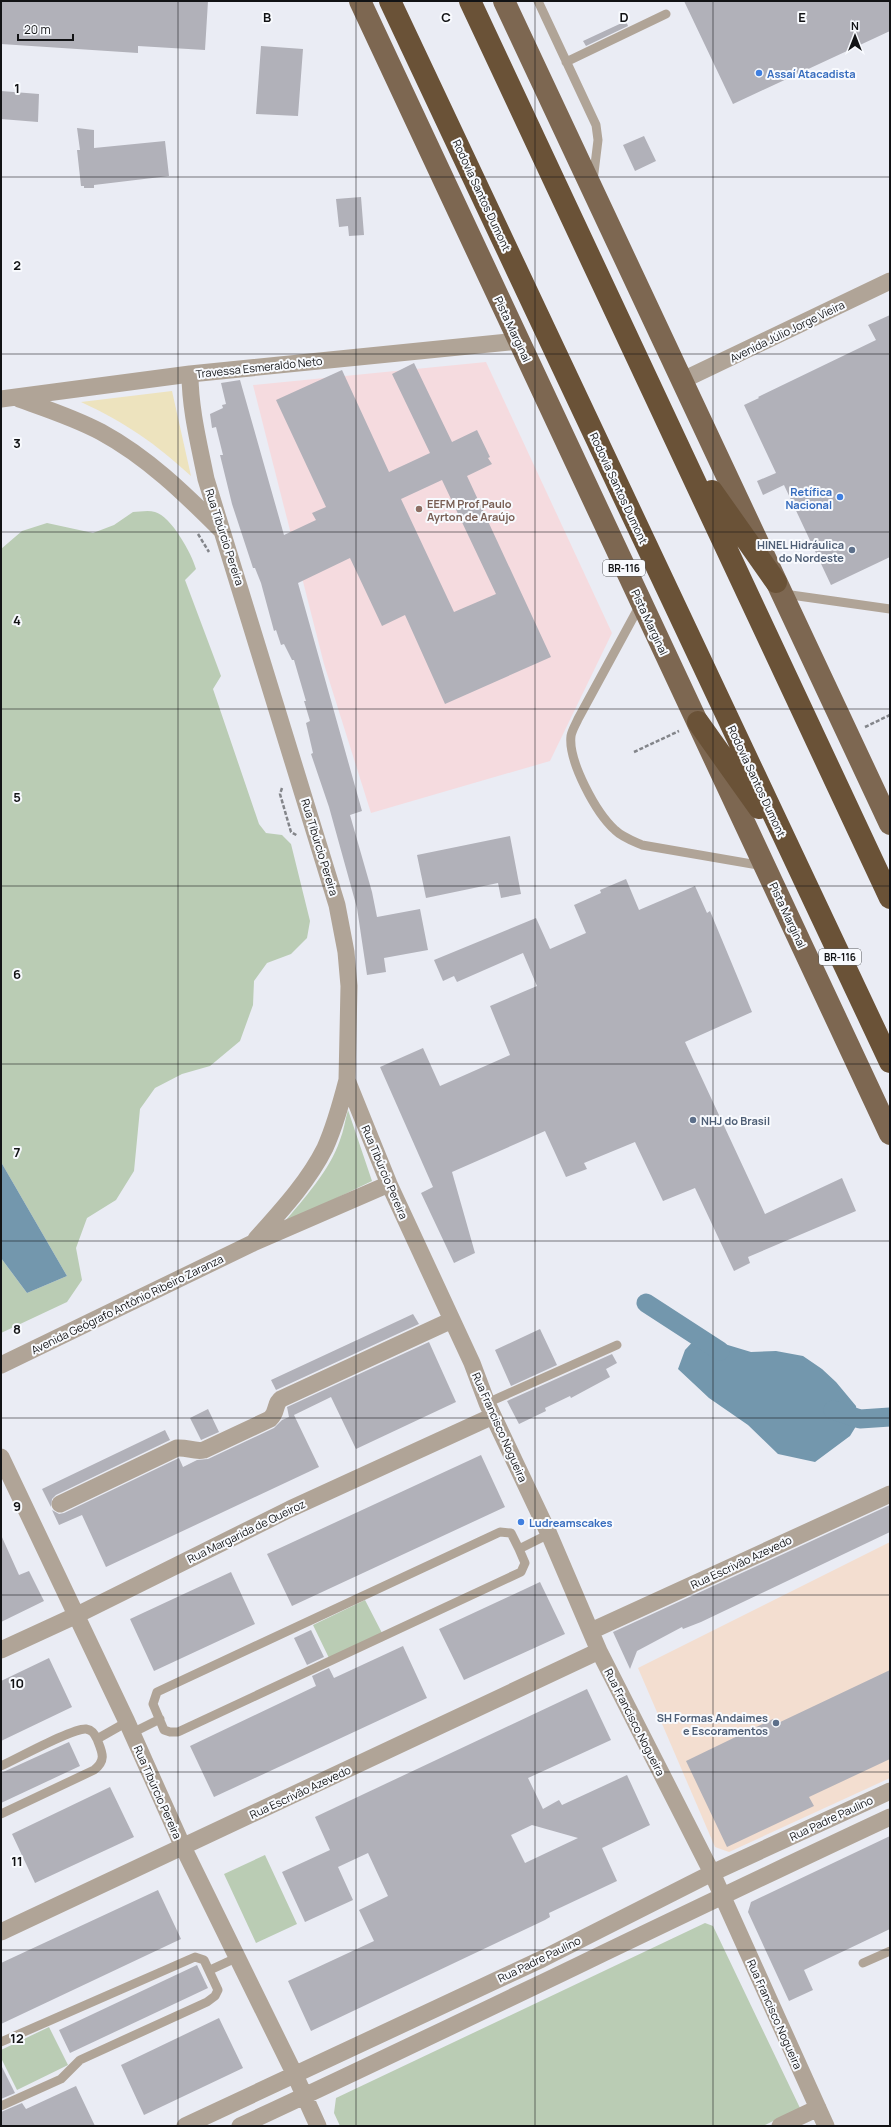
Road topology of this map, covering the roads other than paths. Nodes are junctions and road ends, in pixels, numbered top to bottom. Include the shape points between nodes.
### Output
1 (360, 1) edge
2 (390, 1) edge
3 (470, 1) edge
4 (504, 1) edge
5 (538, 1) edge
6 (666, 14) dead end
7 (566, 62) junction
8 (592, 190) junction
9 (890, 281) edge
10 (519, 341) junction
11 (190, 374) junction
12 (683, 380) junction
13 (9, 399) edge
14 (680, 446) junction
15 (224, 533) junction
16 (779, 588) junction
17 (641, 604) junction
18 (890, 608) edge
19 (690, 726) junction
20 (890, 824) edge
21 (791, 852) junction
22 (765, 866) junction
23 (890, 898) edge
24 (890, 1062) edge
25 (347, 1080) junction
26 (890, 1134) edge
27 (389, 1184) junction
28 (253, 1243) junction
29 (450, 1317) junction
30 (617, 1345) dead end
31 (1, 1365) edge
32 (490, 1409) junction
33 (1, 1457) edge
34 (890, 1494) edge
35 (60, 1504) dead end
36 (549, 1534) junction
37 (519, 1549) junction
38 (77, 1615) junction
39 (591, 1631) junction
40 (1, 1650) edge
41 (599, 1651) junction
42 (160, 1719) junction
43 (130, 1728) junction
44 (96, 1739) junction
45 (1, 1766) edge
46 (890, 1791) edge
47 (1, 1814) edge
48 (890, 1817) edge
49 (183, 1847) junction
50 (712, 1873) junction
51 (721, 1896) junction
52 (1, 1932) edge
53 (890, 1950) edge
54 (236, 1958) junction
55 (542, 1959) junction
56 (863, 1963) dead end
57 (210, 1970) junction
58 (552, 1979) junction
59 (474, 1991) junction
60 (484, 2011) junction
61 (1, 2042) edge
62 (295, 2075) junction
63 (304, 2096) junction
64 (1, 2106) edge
65 (818, 2108) junction
66 (186, 2126) edge
67 (240, 2126) edge
68 (318, 2126) edge
69 (780, 2126) edge
70 (826, 2126) edge

1 - 10 main road, Pista Marginal / BR-116
2 - 21 highway, Rodovia Santos Dumont / BR-116
3 - 14 highway
4 - 8 main road
5 - 7 lane
6 - 7 lane
7 - 8 lane via 596,125 598,140
8 - 12 main road
9 - 12 street, Avenida Júlio Jorge Vieira
10 - 11 street, Travessa Esmeraldo Neto
10 - 17 main road, Pista Marginal / BR-116
11 - 13 street, Travessa Esmeraldo Neto
11 - 15 street, Rua Tibúrcio Pereira via 194,417 206,479
12 - 16 main road
13 - 15 street via 76,419 132,450 179,488
14 - 16 highway
14 - 23 highway
15 - 25 street, Rua Tibúrcio Pereira via 337,905 346,952 349,986
16 - 18 lane
16 - 20 main road
17 - 19 main road, Pista Marginal / BR-116
17 - 22 lane via 571,735 573,757 583,783 614,830 626,838 642,844
19 - 21 highway
19 - 22 main road, Pista Marginal / BR-116
21 - 24 highway, Rodovia Santos Dumont / BR-116
22 - 26 main road, Pista Marginal / BR-116
25 - 27 street, Rua Tibúrcio Pereira
25 - 28 street, Avenida Geógrafo Antônio Ribeiro Zaranza via 338,1115 316,1164 286,1206
27 - 28 street, Avenida Geógrafo Antônio Ribeiro Zaranza
27 - 29 street, Rua Tibúrcio Pereira
28 - 31 street, Avenida Geógrafo Antônio Ribeiro Zaranza
29 - 32 street, Rua Francisco Nogueira
29 - 35 street via 281,1399 274,1415 250,1428 204,1450 177,1448
30 - 32 lane
32 - 36 street, Rua Francisco Nogueira
32 - 38 street, Rua Margarida de Queiroz
33 - 38 street, Rua Tibúrcio Pereira
34 - 39 street, Rua Escrivão Azevedo
36 - 37 lane
36 - 39 street, Rua Francisco Nogueira
37 - 42 lane via 525,1563 521,1572 178,1732 164,1730
37 - 42 lane via 511,1533 500,1532 157,1692 153,1704
38 - 40 street, Rua Margarida de Queiroz
38 - 43 street, Rua Tibúrcio Pereira
39 - 41 street, Rua Francisco Nogueira
41 - 49 street, Rua Escrivão Azevedo
41 - 50 street, Rua Francisco Nogueira
42 - 43 lane
43 - 44 lane
43 - 49 street, Rua Tibúrcio Pereira
44 - 45 lane via 94,1732 90,1730 76,1731
44 - 47 lane via 103,1753 99,1766
46 - 50 street, Rua Padre Paulino
48 - 51 street
49 - 52 street, Rua Escrivão Azevedo
49 - 54 street, Rua Tibúrcio Pereira
50 - 51 street, Rua Francisco Nogueira
50 - 55 street, Rua Padre Paulino
51 - 58 street
51 - 65 street, Rua Francisco Nogueira
53 - 56 lane
54 - 57 lane
54 - 62 street, Rua Tibúrcio Pereira
55 - 58 street
55 - 59 street, Rua Padre Paulino
57 - 61 lane via 204,1960 195,1957
57 - 64 lane via 218,1990 207,2002 80,2060 61,2079
58 - 60 street
59 - 60 street
59 - 62 street, Rua Padre Paulino
60 - 63 street
62 - 63 street, Rua Tibúrcio Pereira
62 - 66 street, Rua Padre Paulino
63 - 67 street
63 - 68 street, Rua Tibúrcio Pereira
65 - 69 street
65 - 70 street, Rua Francisco Nogueira

